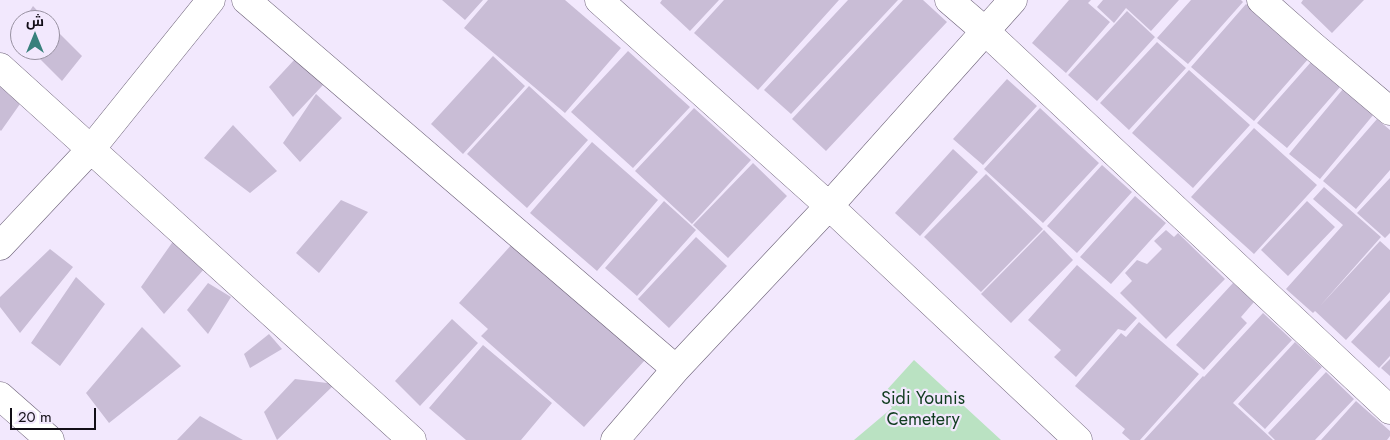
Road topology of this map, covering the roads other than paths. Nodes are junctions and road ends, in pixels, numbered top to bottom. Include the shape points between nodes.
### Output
1 (211, 0) edge
2 (246, 0) edge
3 (599, 0) edge
4 (949, 0) edge
5 (1013, 0) edge
6 (1261, 0) edge
7 (984, 31) junction
8 (0, 67) edge
9 (1390, 111) edge
10 (91, 149) junction
11 (829, 206) junction
12 (0, 246) edge
13 (676, 369) junction
14 (0, 396) edge
15 (1390, 410) edge
16 (50, 440) edge
17 (412, 440) edge
18 (615, 440) edge
19 (1078, 440) edge

1 - 10 street
2 - 13 street
3 - 11 street
4 - 7 street
5 - 7 street
6 - 9 street
7 - 11 street
7 - 15 street
8 - 10 street
10 - 12 street
10 - 17 street
11 - 13 street
11 - 19 street
13 - 18 street
14 - 16 street

